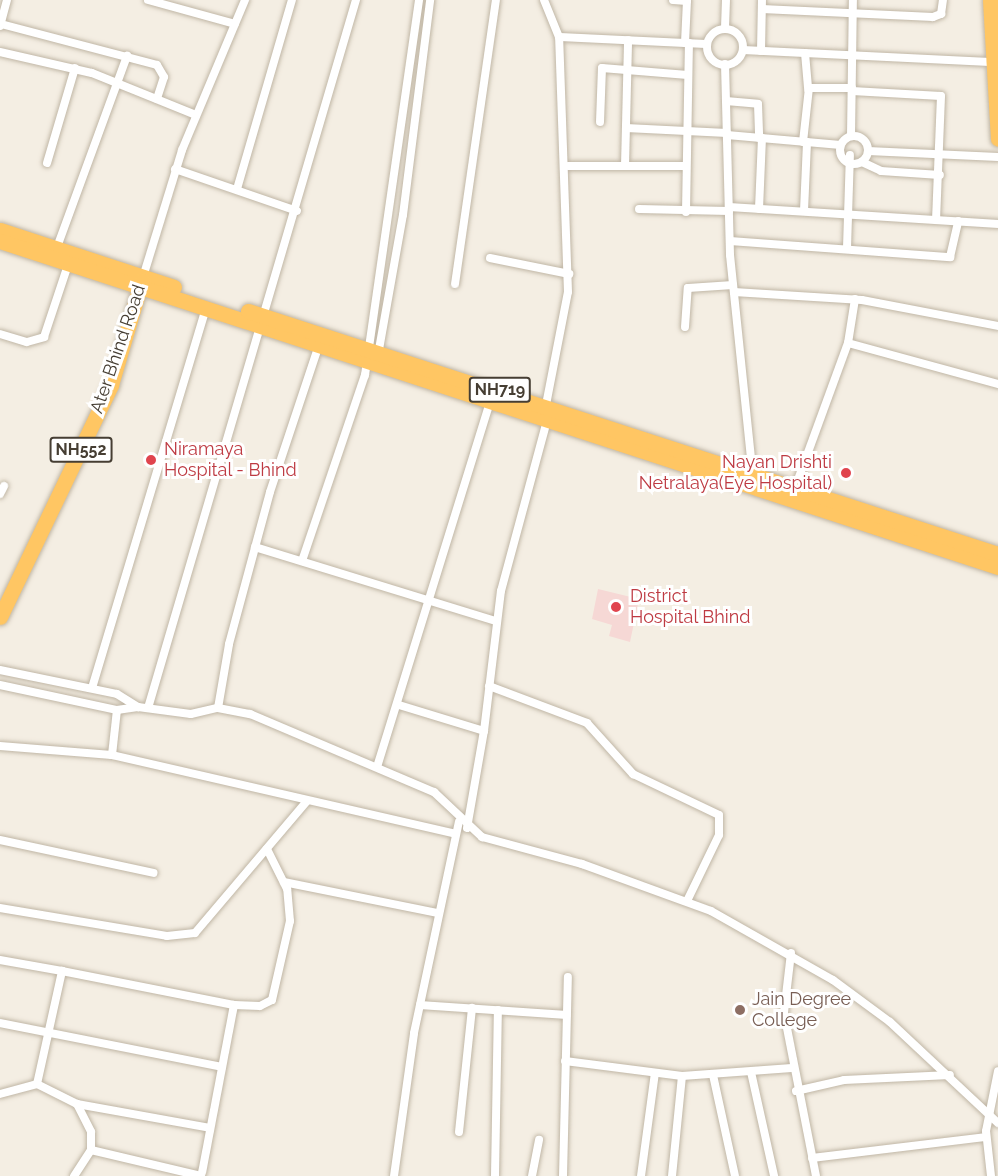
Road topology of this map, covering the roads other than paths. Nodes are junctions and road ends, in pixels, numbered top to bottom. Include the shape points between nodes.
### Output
1 (8, 0) edge
2 (148, 0) edge
3 (245, 0) edge
4 (291, 0) edge
5 (356, 0) edge
6 (419, 0) edge
7 (430, 0) edge
8 (496, 0) edge
9 (544, 0) edge
10 (673, 0) edge
11 (687, 0) edge
12 (726, 0) edge
13 (853, 0) edge
14 (943, 0) edge
15 (990, 0) edge
16 (762, 4) edge
17 (853, 14) junction
18 (235, 24) junction
19 (0, 25) edge
20 (725, 28) junction
21 (559, 37) junction
22 (628, 40) junction
23 (687, 43) junction
24 (707, 44) junction
25 (743, 50) junction
26 (761, 51) junction
27 (0, 52) edge
28 (806, 53) junction
29 (852, 55) junction
30 (127, 56) junction
31 (990, 62) junction
32 (725, 64) junction
33 (75, 68) junction
34 (628, 69) junction
35 (688, 75) junction
36 (121, 84) junction
37 (852, 89) junction
38 (808, 90) junction
39 (157, 99) junction
40 (726, 101) junction
41 (196, 115) junction
42 (600, 122) dead end
43 (626, 128) junction
44 (687, 131) junction
45 (727, 134) junction
46 (760, 138) junction
47 (998, 139) edge
48 (805, 142) junction
49 (851, 149) junction
50 (868, 151) junction
51 (941, 154) junction
52 (998, 157) edge
53 (47, 163) dead end
54 (568, 166) junction
55 (625, 166) junction
56 (686, 166) junction
57 (176, 169) junction
58 (940, 175) junction
59 (237, 189) junction
60 (639, 209) dead end
61 (729, 209) junction
62 (759, 209) junction
63 (297, 211) junction
64 (804, 211) junction
65 (686, 212) junction
66 (851, 213) junction
67 (936, 220) junction
68 (958, 222) junction
69 (998, 224) edge
70 (0, 230) edge
71 (730, 241) junction
72 (0, 242) edge
73 (847, 248) junction
74 (55, 253) junction
75 (70, 258) junction
76 (490, 258) dead end
77 (569, 274) junction
78 (141, 282) junction
79 (455, 284) dead end
80 (734, 288) junction
81 (855, 299) junction
82 (206, 308) junction
83 (261, 320) junction
84 (998, 326) edge
85 (685, 327) dead end
86 (0, 334) edge
87 (848, 342) junction
88 (319, 345) junction
89 (371, 354) junction
90 (365, 375) junction
91 (998, 384) edge
92 (490, 400) junction
93 (545, 414) junction
94 (753, 471) junction
95 (796, 485) junction
96 (754, 488) junction
97 (255, 547) junction
98 (998, 554) edge
99 (302, 561) junction
100 (998, 567) edge
101 (429, 602) junction
102 (0, 617) edge
103 (496, 621) junction
104 (0, 670) edge
105 (0, 685) edge
106 (489, 686) junction
107 (92, 688) junction
108 (399, 705) junction
109 (143, 707) junction
110 (218, 708) junction
111 (117, 710) junction
112 (484, 731) junction
113 (2, 747) edge
114 (112, 755) junction
115 (0, 757) edge
116 (377, 767) junction
117 (307, 801) junction
118 (459, 822) junction
119 (467, 828) junction
120 (453, 833) junction
121 (0, 840) edge
122 (267, 849) junction
123 (154, 873) dead end
124 (284, 882) junction
125 (687, 901) junction
126 (0, 908) edge
127 (438, 913) junction
128 (791, 953) junction
129 (0, 960) edge
130 (62, 971) junction
131 (568, 977) dead end
132 (234, 1005) junction
133 (420, 1005) junction
134 (472, 1008) junction
135 (498, 1010) junction
136 (567, 1015) junction
137 (0, 1023) edge
138 (48, 1033) junction
139 (565, 1061) junction
140 (222, 1067) junction
141 (792, 1068) junction
142 (998, 1071) edge
143 (751, 1072) junction
144 (655, 1073) junction
145 (713, 1075) junction
146 (950, 1075) junction
147 (682, 1076) junction
148 (37, 1084) junction
149 (0, 1085) edge
150 (11, 1089) junction
151 (795, 1091) junction
152 (0, 1094) edge
153 (996, 1102) edge
154 (77, 1104) junction
155 (991, 1114) junction
156 (998, 1124) edge
157 (210, 1128) junction
158 (459, 1132) dead end
159 (985, 1137) junction
160 (539, 1140) dead end
161 (91, 1150) junction
162 (812, 1158) junction
163 (201, 1174) edge
164 (74, 1176) edge
165 (394, 1176) edge
166 (495, 1176) edge
167 (532, 1176) edge
168 (563, 1176) edge
169 (641, 1176) edge
170 (672, 1176) edge
171 (735, 1176) edge
172 (774, 1176) edge
173 (816, 1176) edge
174 (991, 1176) edge

1 - 19 street
2 - 18 street
3 - 18 street
4 - 59 street
5 - 63 street
6 - 89 street
7 - 89 street via 403,215
8 - 79 street
9 - 21 street
10 - 11 street
11 - 23 street
12 - 20 street
13 - 17 street
14 - 17 street via 941,14 933,17
15 - 31 highway
16 - 17 street
16 - 26 street
17 - 29 street
18 - 41 street
19 - 30 street
20 - 24 street via 715,32
20 - 25 street via 739,35
21 - 22 street
21 - 54 street
22 - 23 street
22 - 34 street
23 - 24 street
23 - 35 street
24 - 32 street via 712,58
25 - 26 street
25 - 32 street
26 - 28 street
27 - 33 street
28 - 29 street
28 - 38 street
29 - 31 street
29 - 37 street
30 - 36 street
30 - 39 street via 163,69
31 - 47 highway
32 - 40 street
33 - 36 street
33 - 53 street
34 - 35 street
34 - 42 street via 600,71
34 - 43 street
35 - 44 street
36 - 39 street
36 - 74 street
37 - 38 street
37 - 49 street
37 - 51 street via 938,94 944,103
38 - 48 street
39 - 41 street
40 - 45 street
40 - 46 street via 758,104
41 - 57 street
43 - 44 street
43 - 55 street
44 - 45 street
44 - 56 street
45 - 46 street
45 - 61 street
46 - 48 street
46 - 62 street
48 - 49 street
48 - 64 street
49 - 50 street
49 - 50 street via 863,139
49 - 58 street via 880,171
49 - 66 street
50 - 51 street
51 - 52 street
51 - 58 street
54 - 55 street
54 - 77 street
55 - 56 street
56 - 65 street
57 - 59 street
57 - 78 street
58 - 67 street
59 - 63 street
60 - 65 street
61 - 62 street
61 - 65 street
61 - 71 street
62 - 64 street
63 - 83 street
64 - 66 street
66 - 67 street
66 - 73 street
67 - 68 street
68 - 69 street
68 - 73 street via 950,257
70 - 74 highway, NH719
71 - 73 street
71 - 80 street
72 - 74 highway, NH719
74 - 75 highway, NH719
75 - 78 highway, NH719
75 - 86 street via 44,338 27,342
76 - 77 street
77 - 93 street via 567,312
78 - 82 highway, NH719
78 - 83 highway, NH719
78 - 102 highway, Ater Bhind Road / NH552 via 111,385
80 - 81 street
80 - 85 street via 688,288
80 - 94 street
81 - 84 street
81 - 87 street
82 - 83 highway, NH719
82 - 107 street
83 - 88 highway, NH719
83 - 89 highway, NH719
83 - 109 street
87 - 91 street
87 - 95 street
88 - 89 highway, NH719
88 - 97 street
89 - 90 street
89 - 90 street
89 - 92 highway, NH719
89 - 93 highway, NH719
90 - 99 street
92 - 93 highway, NH719
92 - 101 street
93 - 94 highway, NH719
93 - 96 highway, NH719
93 - 103 street
94 - 95 highway, NH719
94 - 96 street
95 - 98 highway, NH719
96 - 100 highway, NH719
97 - 99 street
97 - 110 street
99 - 101 street
101 - 103 street
101 - 108 street
103 - 106 street
104 - 107 street
105 - 111 street
106 - 112 street
106 - 125 street via 587,723 633,774 719,815 719,836
107 - 109 street
108 - 112 street
108 - 116 street
109 - 110 street via 191,714
109 - 111 street
110 - 116 street via 258,717
111 - 114 street
112 - 119 street
113 - 114 street
113 - 115 street
114 - 117 street
116 - 118 street via 434,792
117 - 120 street
117 - 122 street
118 - 119 street
118 - 120 street
119 - 125 street
120 - 127 street
121 - 123 street
122 - 124 street
122 - 126 street via 205,926 183,936
124 - 127 street
124 - 132 street via 290,921 272,1000 260,1006
125 - 128 street
127 - 133 street
128 - 141 street via 784,1002
128 - 146 street via 890,1022
129 - 130 street
130 - 132 street
130 - 138 street
131 - 136 street
132 - 140 street
133 - 134 street
133 - 165 street
134 - 135 street
134 - 158 street
135 - 136 street
135 - 166 street
136 - 139 street
137 - 138 street
138 - 140 street
138 - 148 street
139 - 144 street
139 - 168 street
140 - 157 street
141 - 143 street
141 - 151 street
142 - 153 street
143 - 145 street
143 - 172 street
144 - 147 street
144 - 169 street
145 - 147 street
145 - 171 street
146 - 151 street via 844,1080
146 - 155 street
147 - 170 street
148 - 150 street
148 - 154 street
149 - 150 street
150 - 152 street
151 - 162 street
153 - 155 street
154 - 157 street
154 - 161 street via 91,1132
155 - 156 street
155 - 159 street
157 - 163 street
159 - 162 street
159 - 174 street
160 - 167 street
161 - 163 street
161 - 164 street
162 - 173 street

